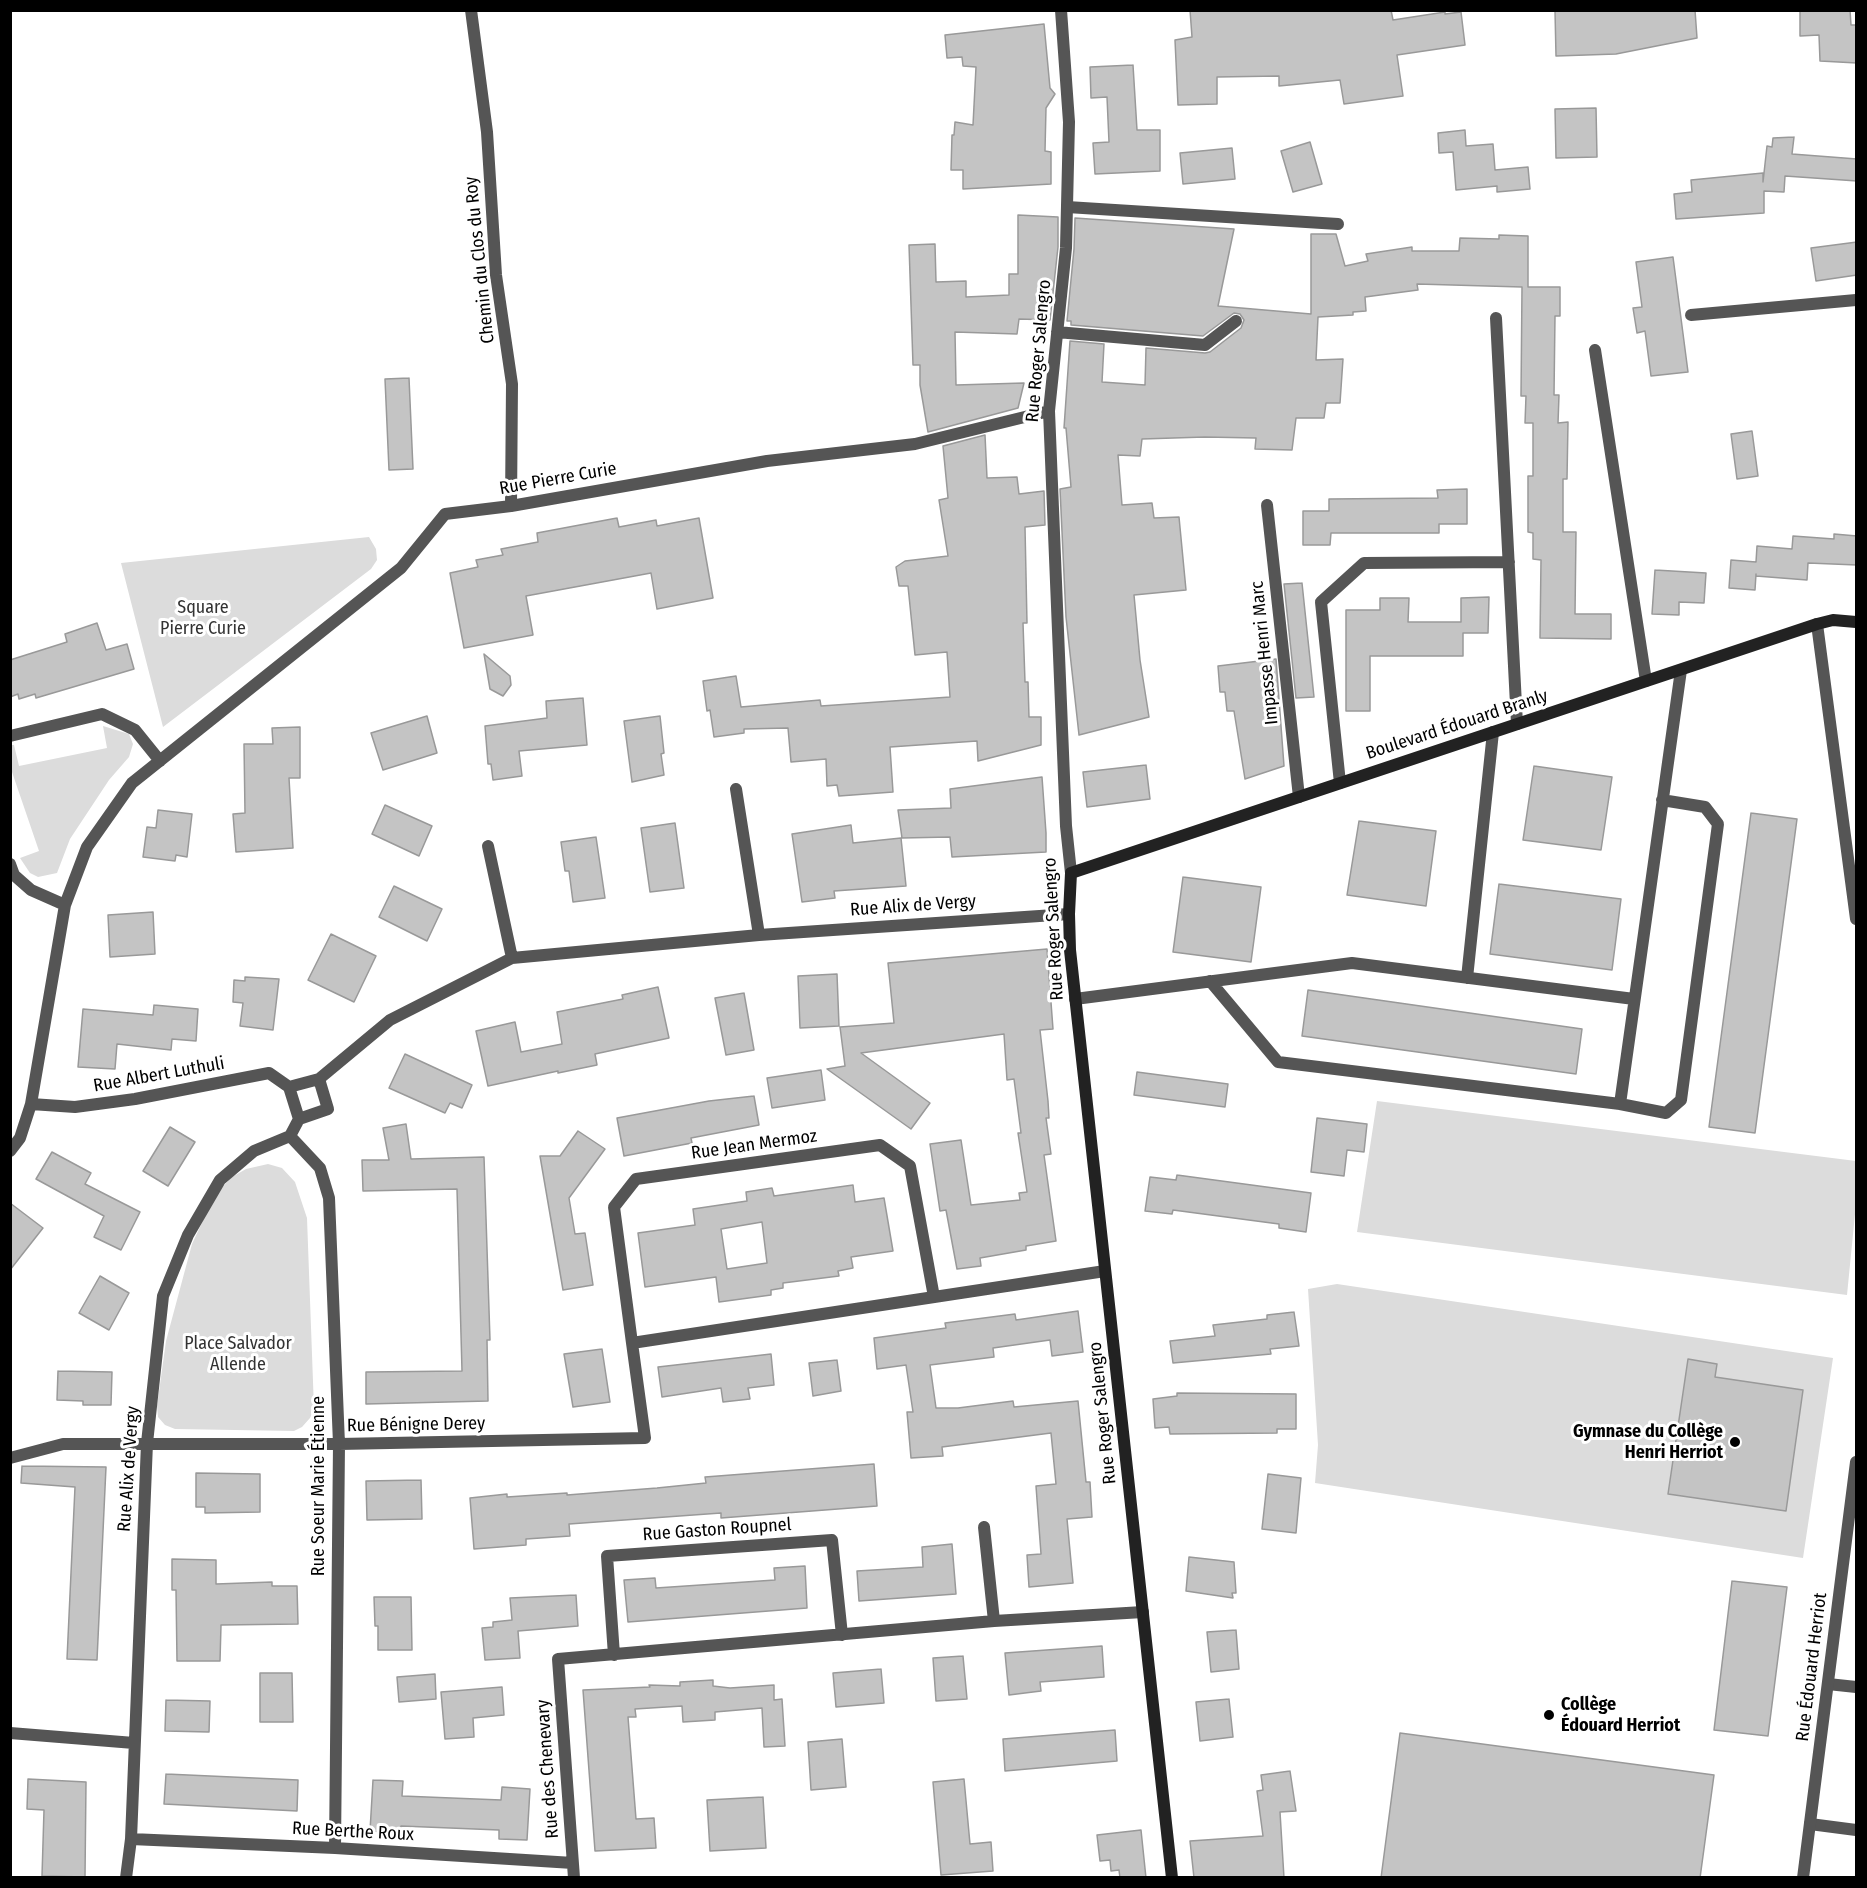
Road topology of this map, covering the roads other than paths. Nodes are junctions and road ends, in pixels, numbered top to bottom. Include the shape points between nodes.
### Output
1 (471, 10) edge
2 (1061, 10) edge
3 (1067, 207) junction
4 (1338, 224) dead end
5 (1857, 300) edge
6 (1691, 315) dead end
7 (1496, 318) dead end
8 (1236, 321) dead end
9 (1057, 332) junction
10 (1595, 351) dead end
11 (1049, 411) junction
12 (511, 506) junction
13 (1267, 506) dead end
14 (1509, 562) junction
15 (1857, 622) edge
16 (1817, 624) junction
17 (1681, 670) junction
18 (1646, 681) junction
19 (1517, 724) junction
20 (1492, 732) junction
21 (10, 736) edge
22 (160, 761) junction
23 (1340, 783) junction
24 (736, 789) dead end
25 (1299, 797) junction
26 (1662, 800) junction
27 (488, 846) dead end
28 (10, 864) edge
29 (1071, 873) junction
30 (64, 904) junction
31 (1069, 914) junction
32 (1857, 919) edge
33 (759, 935) junction
34 (512, 958) junction
35 (1467, 978) junction
36 (1210, 981) junction
37 (1076, 999) junction
38 (1634, 999) junction
39 (319, 1079) junction
40 (289, 1088) junction
41 (31, 1104) junction
42 (1620, 1104) junction
43 (299, 1119) junction
44 (290, 1136) junction
45 (10, 1151) edge
46 (1105, 1271) junction
47 (934, 1297) junction
48 (632, 1343) junction
49 (645, 1438) joint
50 (147, 1443) junction
51 (339, 1444) junction
52 (10, 1458) edge
53 (1857, 1462) edge
54 (984, 1527) dead end
55 (1143, 1612) junction
56 (994, 1621) junction
57 (842, 1635) junction
58 (614, 1655) junction
59 (1828, 1684) junction
60 (1857, 1687) edge
61 (10, 1734) edge
62 (134, 1743) junction
63 (1809, 1824) junction
64 (1857, 1830) edge
65 (130, 1839) junction
66 (335, 1848) junction
67 (573, 1863) junction
68 (126, 1878) edge
69 (574, 1878) edge
70 (1172, 1878) edge
71 (1803, 1878) edge

1 - 12 street, Chemin du Clos du Roy via 487,132 496,275 512,384
2 - 3 street, Rue Roger Salengro via 1069,123
3 - 4 street
3 - 9 street, Rue Roger Salengro
5 - 6 street
7 - 14 street
8 - 9 street via 1205,345
9 - 11 street, Rue Roger Salengro
10 - 18 street
11 - 12 street, Rue Pierre Curie via 915,444 767,461
11 - 29 street, Rue Roger Salengro
12 - 22 street, Rue Pierre Curie via 445,514 401,568
13 - 25 street, Impasse Henri Marc
14 - 19 street
14 - 23 street via 1364,563 1321,602
15 - 16 street, Boulevard Édouard Branly via 1833,620
16 - 17 street, Boulevard Édouard Branly
16 - 32 street
17 - 18 street, Boulevard Édouard Branly
17 - 26 street
18 - 19 street, Boulevard Édouard Branly
19 - 20 street, Boulevard Édouard Branly
20 - 23 street, Boulevard Édouard Branly
20 - 35 street
21 - 22 street via 102,714 135,730
22 - 30 street, Rue Pierre Curie via 132,783 87,847
23 - 25 street, Boulevard Édouard Branly
24 - 33 street
25 - 29 street, Boulevard Édouard Branly
26 - 38 street
26 - 42 street via 1705,807 1718,824 1683,1089 1681,1100 1666,1113
27 - 34 street
28 - 30 street via 14,874 31,890
29 - 31 street, Rue Roger Salengro
30 - 41 street, Rue Pierre Curie
31 - 33 street, Rue Alix de Vergy
31 - 37 street, Rue Roger Salengro
33 - 34 street, Rue Alix de Vergy
34 - 39 street, Rue Alix de Vergy via 390,1020
35 - 36 street via 1352,963
35 - 38 street
36 - 37 street
36 - 42 street via 1278,1062
37 - 46 street, Rue Roger Salengro
38 - 42 street
39 - 40 street, Rue Alix de Vergy
39 - 43 street via 328,1109
40 - 41 street, Rue Albert Luthuli via 269,1073 135,1100 75,1107
40 - 43 street
41 - 45 street, Rue Pierre Curie via 20,1138
43 - 44 street
44 - 50 street, Rue Alix de Vergy via 255,1151 220,1180 188,1234 163,1296
44 - 51 street, Rue Soeur Marie Étienne via 320,1168 329,1198
46 - 47 street
46 - 55 street, Rue Roger Salengro
47 - 48 street
47 - 48 street, Rue Jean Mermoz via 910,1166 880,1146 636,1179 614,1207
48 - 49 street, Rue Jean Mermoz
49 - 51 street, Rue Bénigne Derey
50 - 51 street, Rue Bénigne Derey
50 - 52 street, Rue Bénigne Derey via 63,1444
50 - 62 street, Rue Alix de Vergy
51 - 66 street, Rue Soeur Marie Étienne
53 - 59 street, Rue Édouard Herriot
54 - 56 street
55 - 56 street
55 - 70 street, Rue Roger Salengro
56 - 57 street
57 - 58 street
57 - 58 street, Rue Gaston Roupnel via 832,1540 607,1556
58 - 67 street, Rue des Chenevary via 558,1659
59 - 60 street
59 - 63 street, Rue Édouard Herriot
61 - 62 street
62 - 65 street, Rue Alix de Vergy
63 - 64 street
63 - 71 street, Rue Édouard Herriot
65 - 66 street, Rue Berthe Roux
65 - 68 street, Rue Alix de Vergy
66 - 67 street, Rue Berthe Roux
67 - 69 street, Rue des Chenevary

